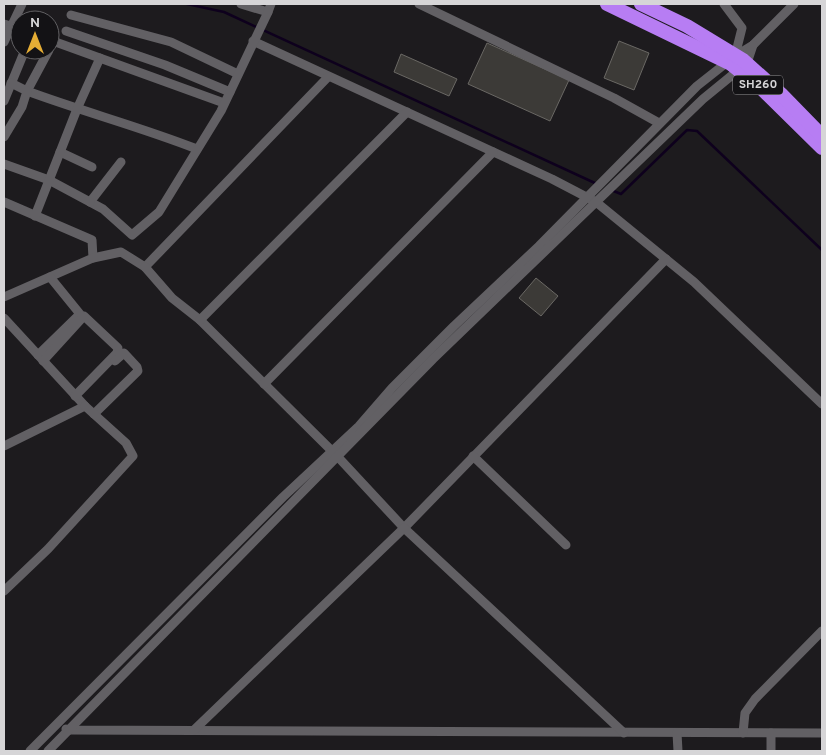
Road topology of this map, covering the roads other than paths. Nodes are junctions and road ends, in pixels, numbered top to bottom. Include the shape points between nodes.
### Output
1 (241, 4) edge
2 (419, 4) edge
3 (606, 4) edge
4 (641, 4) edge
5 (724, 4) edge
6 (794, 4) edge
7 (270, 8) edge
8 (71, 15) dead end
9 (10, 30) edge
10 (66, 31) dead end
11 (254, 41) junction
12 (4, 42) edge
13 (753, 45) junction
14 (60, 47) edge
15 (100, 58) junction
16 (21, 60) edge
17 (43, 60) edge
18 (737, 62) junction
19 (238, 74) junction
20 (328, 77) junction
21 (11, 83) junction
22 (27, 91) junction
23 (230, 92) junction
24 (4, 101) edge
25 (224, 103) junction
26 (77, 109) junction
27 (407, 112) junction
28 (659, 123) junction
29 (822, 136) edge
30 (4, 137) edge
31 (822, 148) edge
32 (198, 149) junction
33 (60, 152) junction
34 (493, 152) junction
35 (121, 162) dead end
36 (4, 164) edge
37 (92, 167) dead end
38 (50, 180) junction
39 (585, 197) junction
40 (4, 202) edge
41 (90, 202) junction
42 (596, 202) junction
43 (35, 216) junction
44 (94, 258) junction
45 (666, 260) junction
46 (145, 267) junction
47 (50, 277) junction
48 (4, 297) edge
49 (4, 318) edge
50 (200, 320) junction
51 (41, 358) junction
52 (264, 384) junction
53 (77, 397) junction
54 (822, 404) edge
55 (85, 406) junction
56 (94, 414) junction
57 (4, 446) edge
58 (334, 455) junction
59 (474, 456) junction
60 (404, 528) junction
61 (566, 546) dead end
62 (4, 591) edge
63 (822, 631) edge
64 (58, 724) junction
65 (68, 730) junction
66 (194, 730) junction
67 (624, 733) junction
68 (677, 733) junction
69 (743, 733) junction
70 (771, 733) junction
71 (822, 733) edge
72 (30, 751) edge
73 (48, 751) edge
74 (678, 751) edge
75 (771, 751) edge

1 - 7 street
2 - 28 street
3 - 18 highway, SH260
4 - 18 highway via 687,26
5 - 18 street via 742,28
6 - 13 street
7 - 11 street
8 - 19 street via 171,42
9 - 12 street
10 - 23 street via 165,65
11 - 19 street
11 - 20 street
13 - 18 street
13 - 18 street
14 - 15 street
15 - 25 street
15 - 26 street
16 - 21 street
17 - 22 street
18 - 28 street via 697,86
18 - 29 highway via 781,94
18 - 31 highway, SH260
18 - 42 street
19 - 23 street
20 - 27 street
20 - 46 street
21 - 22 street
21 - 24 street
22 - 26 street
22 - 30 street via 22,107
23 - 25 street
25 - 32 street
26 - 32 street via 155,132
26 - 33 street
27 - 34 street
27 - 50 street
28 - 39 street
32 - 41 street via 159,212 132,234
33 - 37 street
33 - 38 street
34 - 39 street
34 - 52 street
35 - 41 street
36 - 38 street
38 - 41 street
38 - 43 street
39 - 42 street
39 - 58 street via 392,388
40 - 43 street
42 - 45 street
42 - 58 street
43 - 44 street via 92,240
44 - 46 street via 121,252
44 - 47 street
45 - 54 street via 694,282
45 - 59 street
46 - 50 street via 172,298
47 - 48 street
47 - 51 street via 80,314
49 - 51 street
50 - 52 street
51 - 53 street
51 - 53 street via 84,316 118,348
52 - 58 street
53 - 55 street
53 - 56 street via 122,353 126,354 138,372
55 - 56 street
55 - 57 street
56 - 62 street via 126,443 133,456 48,549
58 - 60 street
58 - 64 street via 283,497
58 - 65 street
59 - 60 street
59 - 61 street
60 - 66 street
60 - 67 street
63 - 69 street via 755,699 745,713
64 - 65 street
64 - 72 street
65 - 66 street
65 - 73 street
66 - 67 street
67 - 68 street
68 - 69 street
68 - 74 street
69 - 70 street
70 - 71 street
70 - 75 street

